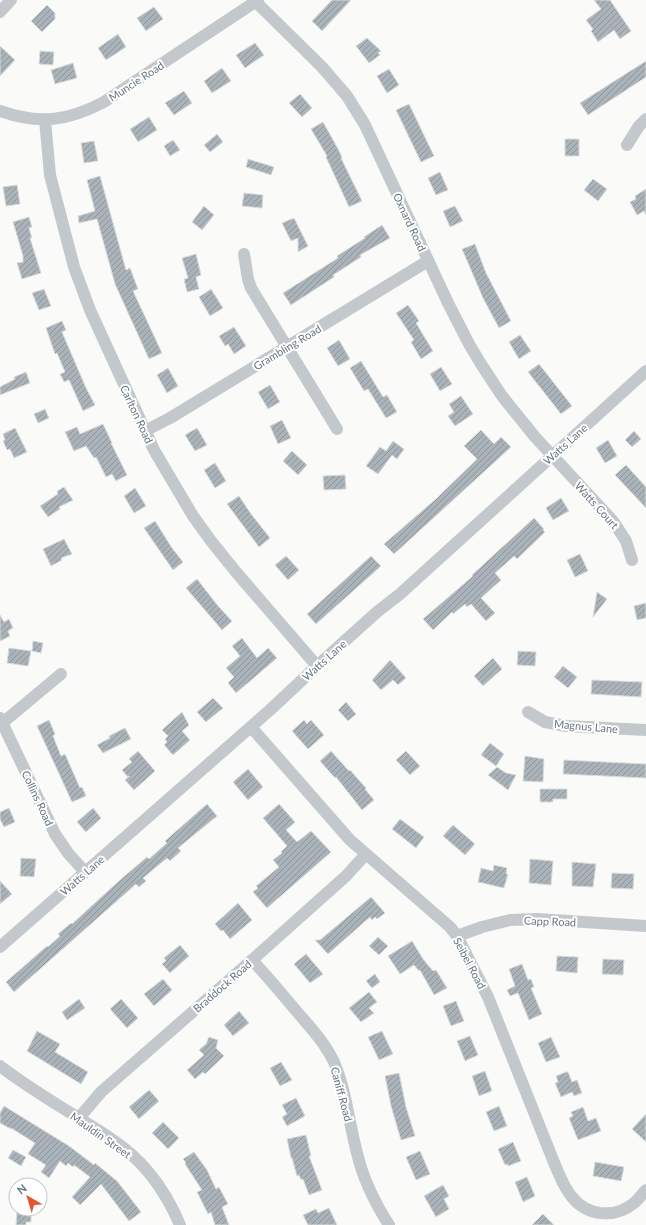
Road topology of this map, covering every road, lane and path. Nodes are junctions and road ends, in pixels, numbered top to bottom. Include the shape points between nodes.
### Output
1 (11, 0) edge
2 (256, 1) edge
3 (0, 12) edge
4 (0, 111) edge
5 (646, 119) edge
6 (45, 120) junction
7 (627, 145) dead end
8 (244, 254) dead end
9 (428, 261) junction
10 (286, 347) junction
11 (646, 371) edge
12 (337, 429) dead end
13 (145, 431) junction
14 (553, 456) junction
15 (632, 560) dead end
16 (317, 666) junction
17 (61, 674) dead end
18 (528, 712) dead end
19 (1, 722) edge
20 (251, 727) junction
21 (646, 730) edge
22 (366, 854) junction
23 (85, 872) junction
24 (646, 926) edge
25 (457, 936) junction
26 (0, 947) edge
27 (252, 960) junction
28 (0, 1066) edge
29 (79, 1118) junction
30 (646, 1190) edge
31 (180, 1225) edge
32 (389, 1225) edge

1 - 3 street
2 - 6 street, Muncie Road via 104,102 84,112
2 - 9 street, Oxnard Road via 339,85 351,102
4 - 6 street, Muncie Road
5 - 7 street
6 - 13 street, Carlton Road via 50,175 74,266 93,316
8 - 10 street via 251,288
9 - 10 street, Grambling Road
9 - 14 street, Oxnard Road via 481,364 502,396
10 - 12 street
10 - 13 street, Grambling Road
11 - 14 street, Watts Lane
13 - 16 street, Carlton Road via 193,516 211,541
14 - 15 street, Watts Court via 614,521 626,541
14 - 16 street, Watts Lane
16 - 20 street, Watts Lane
17 - 19 street
18 - 21 street, Magnus Lane via 545,722 566,726
19 - 23 street, Collins Road via 55,834
20 - 22 street, Seibel Road via 350,840
20 - 23 street, Watts Lane
22 - 25 street, Seibel Road via 450,927
22 - 27 street, Braddock Road via 346,876
23 - 26 street, Watts Lane
24 - 25 street, Capp Road via 537,919 510,920 482,926
25 - 30 street, Seibel Road via 488,997 565,1186 579,1204 601,1213 622,1210 633,1204
27 - 29 street, Braddock Road via 101,1092
27 - 32 street, Caniff Road via 316,1034 329,1053 342,1086 366,1182
28 - 29 street, Mauldin Street
29 - 31 street, Mauldin Street via 120,1145 143,1166 166,1196

